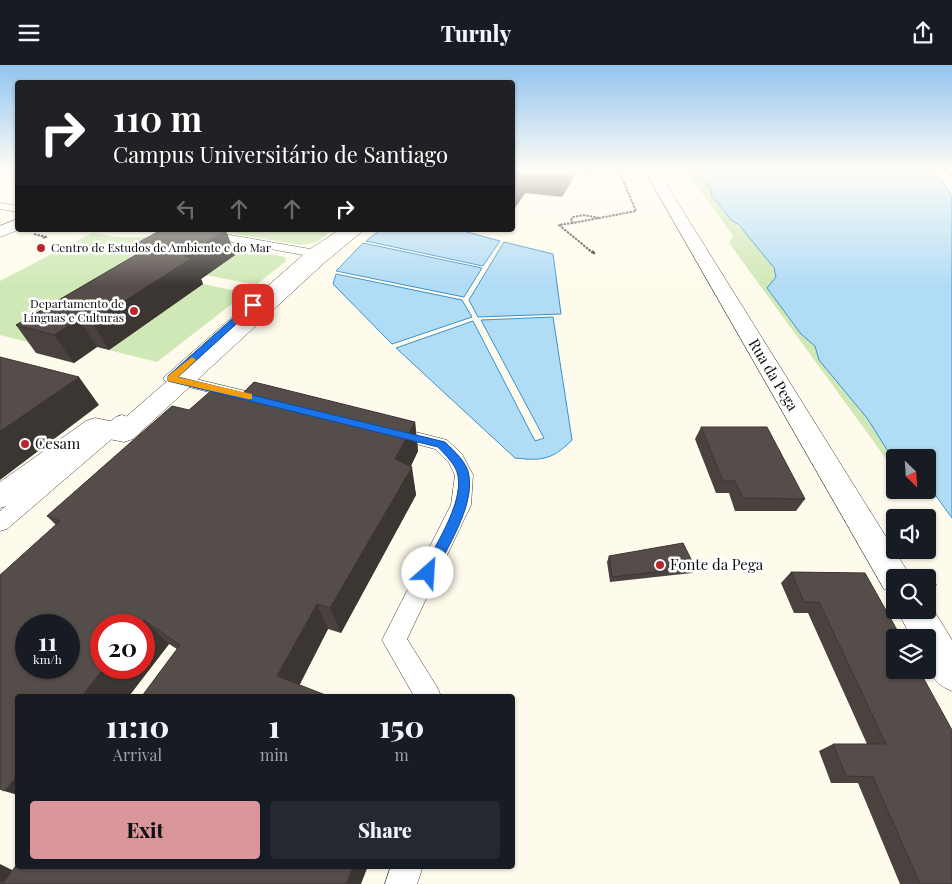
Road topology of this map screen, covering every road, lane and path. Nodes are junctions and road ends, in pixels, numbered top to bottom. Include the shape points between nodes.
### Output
1 (635, 209) edge
2 (674, 209) edge
3 (599, 218) junction
4 (15, 219) edge
5 (573, 223) junction
6 (15, 225) edge
7 (0, 226) edge
8 (0, 232) edge
9 (195, 232) edge
10 (344, 232) edge
11 (344, 232) edge
12 (34, 234) dead end
13 (43, 238) dead end
14 (312, 253) junction
15 (595, 254) dead end
16 (177, 379) junction
17 (288, 406) edge
18 (374, 428) edge
19 (111, 430) junction
20 (0, 497) edge
21 (0, 523) edge
22 (889, 569) edge
23 (932, 619) edge
24 (952, 673) edge
25 (427, 694) edge
26 (406, 869) edge
27 (401, 884) edge

1 - 3 path
2 - 22 street, Rua da Pega
3 - 5 path
3 - 5 path via 578,216 573,217
4 - 7 street
5 - 15 path via 558,225
6 - 8 street
9 - 14 lane
10 - 14 lane
11 - 16 street via 318,259
12 - 13 path via 46,237
14 - 16 lane
16 - 17 lane
16 - 19 street via 124,433
18 - 25 lane via 441,445 456,459 464,475 462,505 394,641
19 - 20 street via 95,427
19 - 21 lane
23 - 24 street
26 - 27 lane

